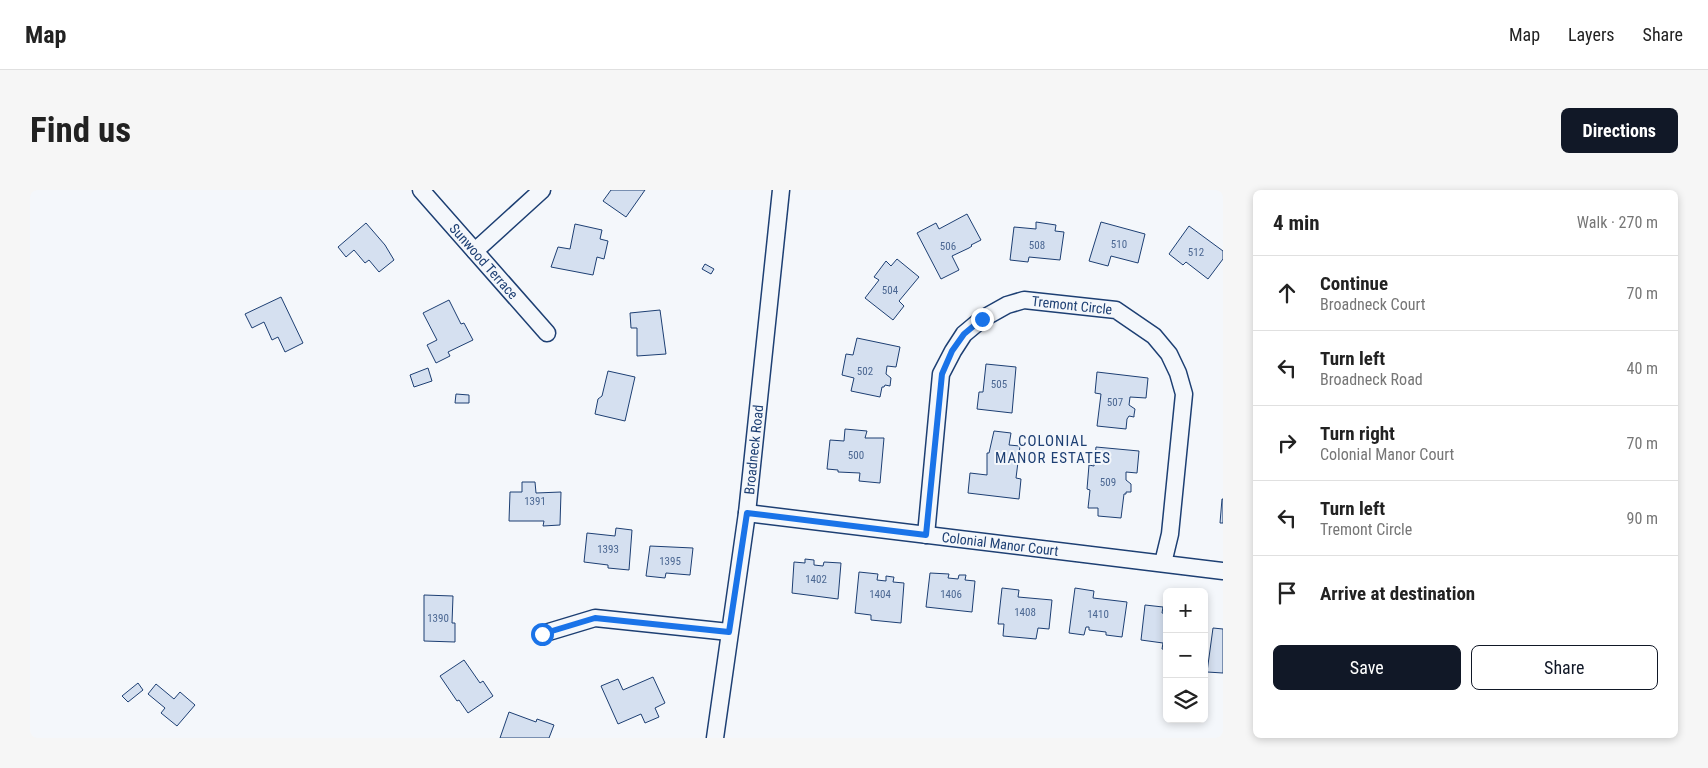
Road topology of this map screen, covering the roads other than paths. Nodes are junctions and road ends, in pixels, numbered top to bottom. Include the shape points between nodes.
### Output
1 (421, 190) edge
2 (542, 190) edge
3 (781, 190) edge
4 (474, 251) junction
5 (546, 333) dead end
6 (747, 513) junction
7 (926, 535) junction
8 (1163, 563) junction
9 (1223, 571) edge
10 (729, 632) junction
11 (542, 634) dead end
12 (715, 738) edge

1 - 4 street, Sunwood Terrace
2 - 4 street
3 - 6 street, Broadneck Road
4 - 5 street, Sunwood Terrace
6 - 7 street, Colonial Manor Court
6 - 10 street, Broadneck Road
7 - 8 street, Colonial Manor Court
7 - 8 street, Tremont Circle via 942,374 964,334 982,319 1024,300 1116,310 1159,342 1178,372 1184,394 1170,534
8 - 9 street, Colonial Manor Court
10 - 11 street via 595,618
10 - 12 street, Broadneck Road

